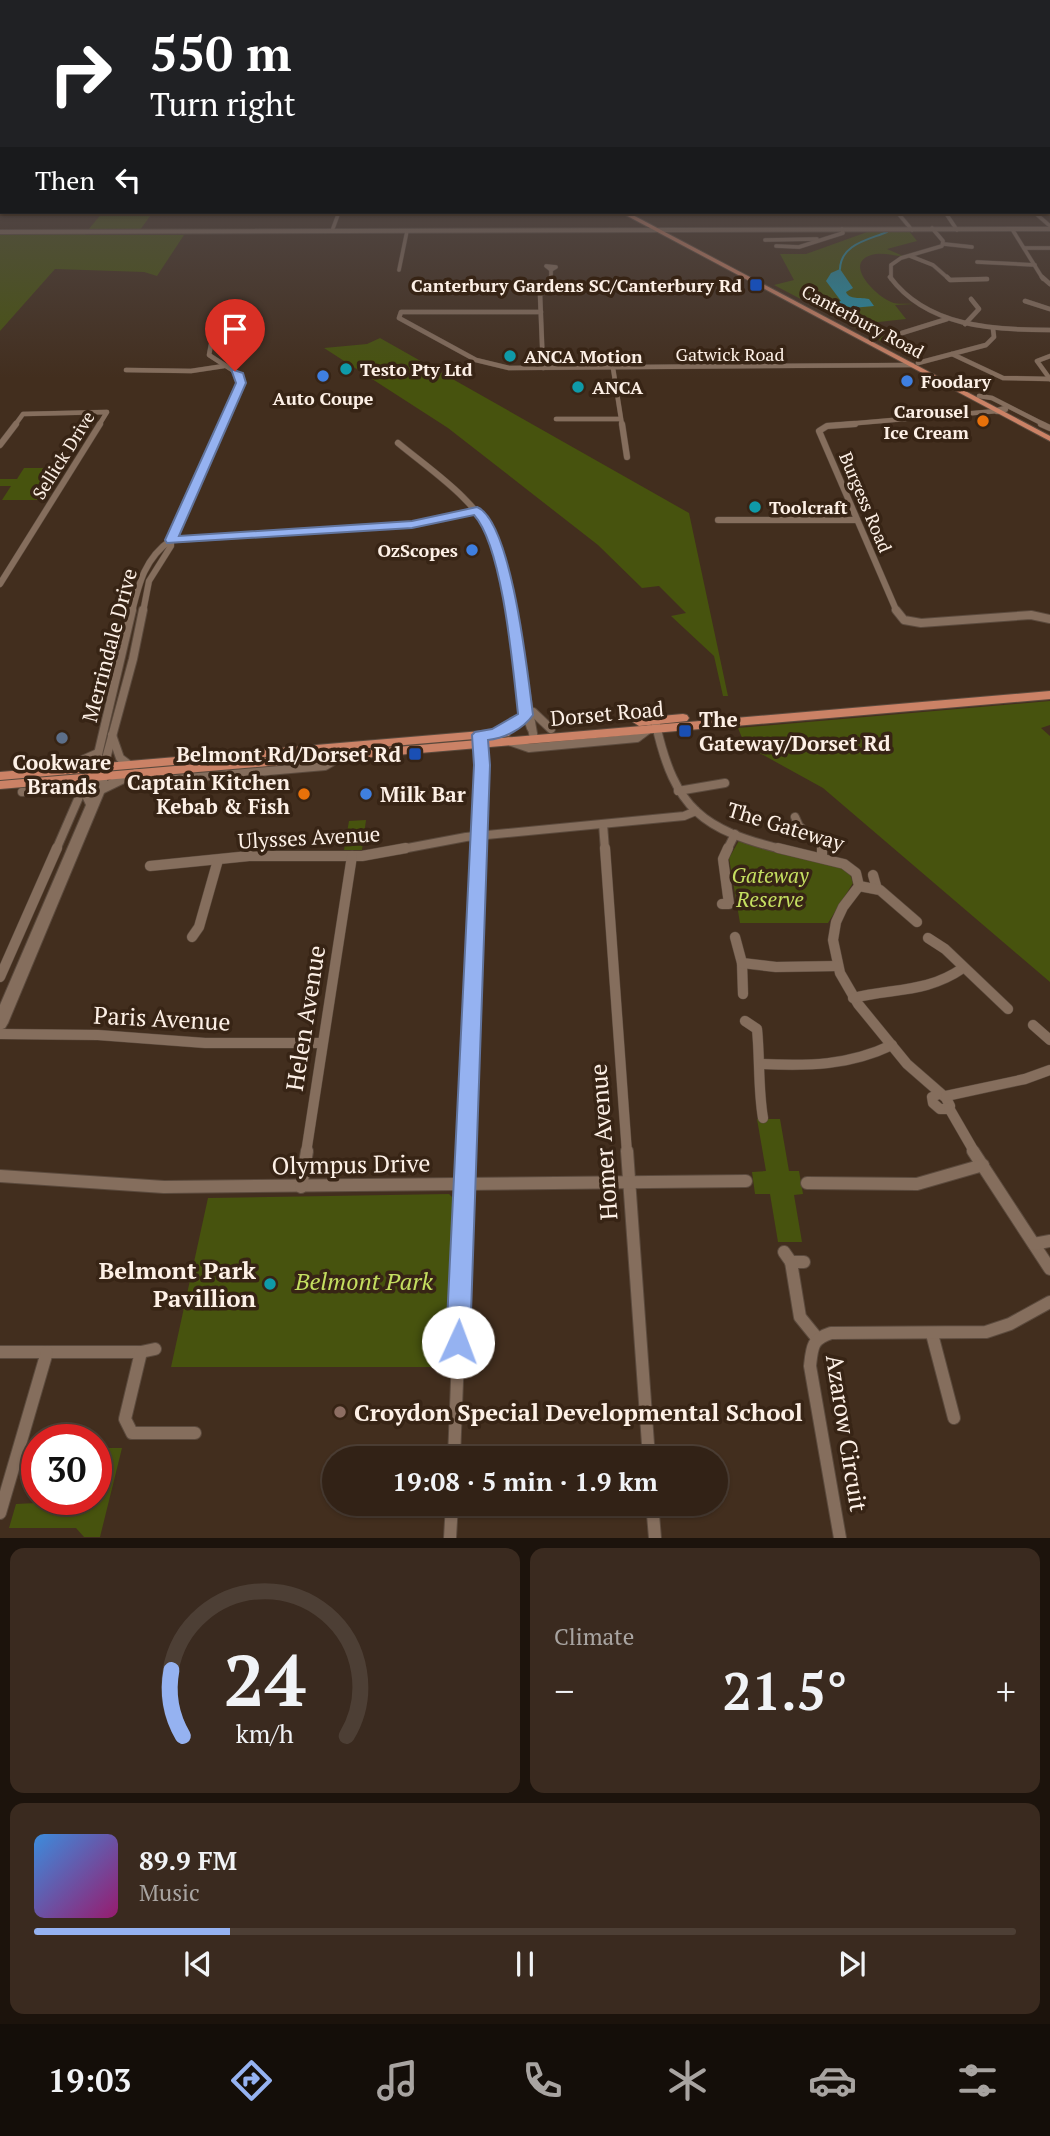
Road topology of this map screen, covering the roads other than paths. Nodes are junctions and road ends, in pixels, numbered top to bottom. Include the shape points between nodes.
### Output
1 (406, 235) edge
2 (669, 235) edge
3 (670, 235) edge
4 (684, 235) edge
5 (837, 235) edge
6 (937, 235) edge
7 (1016, 235) edge
8 (766, 239) dead end
9 (683, 240) junction
10 (819, 240) junction
11 (944, 244) junction
12 (776, 246) dead end
13 (972, 247) dead end
14 (1024, 248) junction
15 (1050, 248) edge
16 (707, 254) junction
17 (910, 256) junction
18 (977, 262) dead end
19 (1035, 265) junction
20 (399, 270) dead end
21 (551, 270) dead end
22 (987, 279) dead end
23 (1050, 284) edge
24 (971, 299) dead end
25 (1025, 301) dead end
26 (1050, 309) edge
27 (541, 312) junction
28 (947, 319) junction
29 (965, 324) junction
30 (993, 329) junction
31 (1050, 330) edge
32 (902, 333) dead end
33 (213, 334) dead end
34 (952, 354) junction
35 (1050, 356) edge
36 (915, 364) junction
37 (224, 366) junction
38 (543, 368) junction
39 (613, 368) junction
40 (126, 370) dead end
41 (1050, 379) edge
42 (979, 396) junction
43 (1001, 410) junction
44 (556, 419) dead end
45 (621, 419) junction
46 (1050, 431) edge
47 (1050, 439) edge
48 (398, 443) dead end
49 (0, 445) edge
50 (627, 457) dead end
51 (477, 511) junction
52 (718, 520) dead end
53 (857, 520) junction
54 (171, 540) junction
55 (0, 584) edge
56 (1050, 619) edge
57 (139, 629) junction
58 (128, 630) junction
59 (518, 649) junction
60 (130, 672) junction
61 (118, 673) junction
62 (1050, 687) edge
63 (1050, 695) edge
64 (530, 706) junction
65 (525, 715) junction
66 (656, 727) junction
67 (551, 729) junction
68 (495, 734) junction
69 (111, 735) junction
70 (533, 735) junction
71 (481, 739) junction
72 (509, 741) junction
73 (358, 750) junction
74 (98, 752) junction
75 (133, 770) junction
76 (56, 771) junction
77 (99, 775) junction
78 (0, 776) edge
79 (80, 779) junction
80 (729, 782) dead end
81 (0, 785) edge
82 (678, 791) junction
83 (22, 792) dead end
84 (694, 809) junction
85 (89, 810) junction
86 (795, 817) dead end
87 (67, 824) junction
88 (603, 824) junction
89 (735, 834) junction
90 (479, 835) junction
91 (352, 856) junction
92 (822, 858) junction
93 (218, 860) junction
94 (149, 866) dead end
95 (873, 875) dead end
96 (859, 886) junction
97 (877, 889) junction
98 (722, 904) dead end
99 (917, 922) dead end
100 (191, 937) dead end
101 (735, 937) dead end
102 (928, 938) dead end
103 (742, 963) junction
104 (838, 966) junction
105 (964, 968) junction
106 (0, 977) edge
107 (743, 994) dead end
108 (853, 998) junction
109 (1009, 1009) dead end
110 (745, 1021) dead end
111 (0, 1023) edge
112 (1033, 1025) dead end
113 (0, 1034) edge
114 (1050, 1040) edge
115 (322, 1043) junction
116 (892, 1045) junction
117 (761, 1064) junction
118 (1050, 1070) edge
119 (945, 1100) junction
120 (763, 1118) dead end
121 (983, 1165) junction
122 (0, 1176) edge
123 (746, 1181) dead end
124 (464, 1183) junction
125 (629, 1183) junction
126 (807, 1183) dead end
127 (301, 1187) junction
128 (1050, 1241) edge
129 (1034, 1244) junction
130 (793, 1259) dead end
131 (1050, 1269) edge
132 (1050, 1303) edge
133 (932, 1334) junction
134 (817, 1338) junction
135 (155, 1349) dead end
136 (0, 1352) edge
137 (47, 1352) junction
138 (141, 1352) junction
139 (954, 1418) dead end
140 (195, 1433) dead end
141 (453, 1446) edge
142 (648, 1446) edge
143 (0, 1513) edge
144 (451, 1516) edge
145 (653, 1516) edge
146 (450, 1538) edge
147 (655, 1538) edge
148 (840, 1538) edge

1 - 20 street
2 - 16 main road, Canterbury Road
3 - 9 main road, Canterbury Road
4 - 9 main road
5 - 10 street
6 - 11 street
7 - 14 street
8 - 10 street
9 - 16 main road, Canterbury Road
10 - 12 street via 797,248
11 - 13 street
11 - 17 street
14 - 15 street
14 - 19 street
16 - 36 main road, Canterbury Road
17 - 22 street via 933,265 950,280
17 - 28 street via 893,262 890,278 921,307
18 - 19 street
19 - 23 street
21 - 27 street via 552,289 540,294
24 - 29 street via 979,309
25 - 26 street
27 - 38 street
27 - 38 street, Gatwick Road via 401,312 399,318 483,363
28 - 29 street
28 - 32 street
29 - 30 street
30 - 31 street
30 - 34 street, Gatwick Road via 994,337 986,345
33 - 37 street, Merrindale Drive via 209,355
34 - 36 street, Gatwick Road
34 - 41 street via 1003,378
35 - 41 street via 1038,362
36 - 39 street, Gatwick Road
36 - 42 main road, Canterbury Road
36 - 43 main road, Canterbury Road
37 - 40 street via 191,371
37 - 54 street, Merrindale Drive via 240,375 241,383
38 - 39 street, Gatwick Road
39 - 45 street
42 - 43 main road, Canterbury Road
42 - 46 street, Canterbury Road via 992,398
43 - 46 main road, Canterbury Road
43 - 47 main road, Canterbury Road
43 - 53 street, Burgess Road via 821,428
44 - 45 street
45 - 50 street
48 - 51 street
49 - 55 street, Sellick Drive via 23,414 107,412
51 - 54 street via 412,524
51 - 59 street via 497,545
52 - 53 street
53 - 56 street, Burgess Road via 904,620 921,623 1031,615
54 - 57 street, Merrindale Drive via 149,581
54 - 58 street, Merrindale Drive via 142,575
57 - 58 street
57 - 60 street, Merrindale Drive
58 - 61 street, Merrindale Drive
59 - 64 street
59 - 65 street
60 - 61 street
60 - 69 street, Merrindale Drive
61 - 74 street, Merrindale Drive
62 - 66 main road, Dorset Road
63 - 66 main road, Dorset Road
64 - 67 street
64 - 70 street
65 - 68 street
65 - 70 street
66 - 67 main road, Dorset Road
66 - 70 main road, Dorset Road
66 - 72 street via 637,738 529,748
66 - 82 street, The Gateway
67 - 70 main road, Dorset Road
68 - 70 main road, Dorset Road
68 - 71 main road, Dorset Road
69 - 75 street via 120,758
69 - 77 street, Merrindale Drive
70 - 72 main road, Dorset Road
71 - 72 main road, Dorset Road
71 - 73 main road, Dorset Road
71 - 90 street
73 - 75 main road, Dorset Road
73 - 75 main road, Dorset Road via 342,756
74 - 76 street
74 - 77 street, Merrindale Drive
75 - 77 main road
75 - 77 main road, Dorset Road
76 - 77 main road, Dorset Road
76 - 78 main road, Dorset Road
77 - 79 main road, Dorset Road
77 - 85 main road
79 - 81 main road, Dorset Road
79 - 85 main road
80 - 82 street
82 - 84 street, The Gateway
83 - 87 street via 75,789 79,797
84 - 88 street, Ulysses Avenue via 677,816
84 - 89 street, The Gateway
85 - 87 street
85 - 111 main road
86 - 92 street via 823,848
87 - 106 street
88 - 90 street, Ulysses Avenue
88 - 125 street, Homer Avenue
89 - 92 street, The Gateway
89 - 98 street via 723,859 729,904
90 - 91 street, Ulysses Avenue
90 - 124 street
91 - 93 street, Ulysses Avenue
91 - 115 street, Helen Avenue
92 - 96 street, The Gateway via 853,869
93 - 94 street, Ulysses Avenue
93 - 100 street via 199,927
95 - 97 street
96 - 97 street
96 - 104 street via 836,922
97 - 99 street
101 - 103 street
102 - 105 street
103 - 104 street
103 - 107 street
104 - 108 street
105 - 108 street via 930,988 882,990
105 - 109 street
108 - 116 street
110 - 117 street via 757,1029
112 - 114 street
113 - 115 street, Paris Avenue
115 - 127 street, Helen Avenue
116 - 117 street via 841,1065
116 - 119 street
117 - 120 street
118 - 119 street
119 - 121 street
121 - 126 street via 917,1184
121 - 129 street
122 - 127 street, Olympus Drive via 164,1187
123 - 125 street, Olympus Drive
124 - 125 street, Olympus Drive
124 - 127 street, Olympus Drive
124 - 141 street
125 - 142 street, Homer Avenue
128 - 129 street
129 - 131 street
130 - 134 street, Azarow Circuit via 800,1317
132 - 133 street, Azarow Circuit via 986,1332
133 - 134 street, Azarow Circuit via 831,1333
133 - 139 street
134 - 148 street, Azarow Circuit via 810,1348 810,1366
135 - 138 street
136 - 137 street
137 - 138 street
137 - 143 street
138 - 140 street via 127,1426 132,1433
144 - 146 street
145 - 147 street

